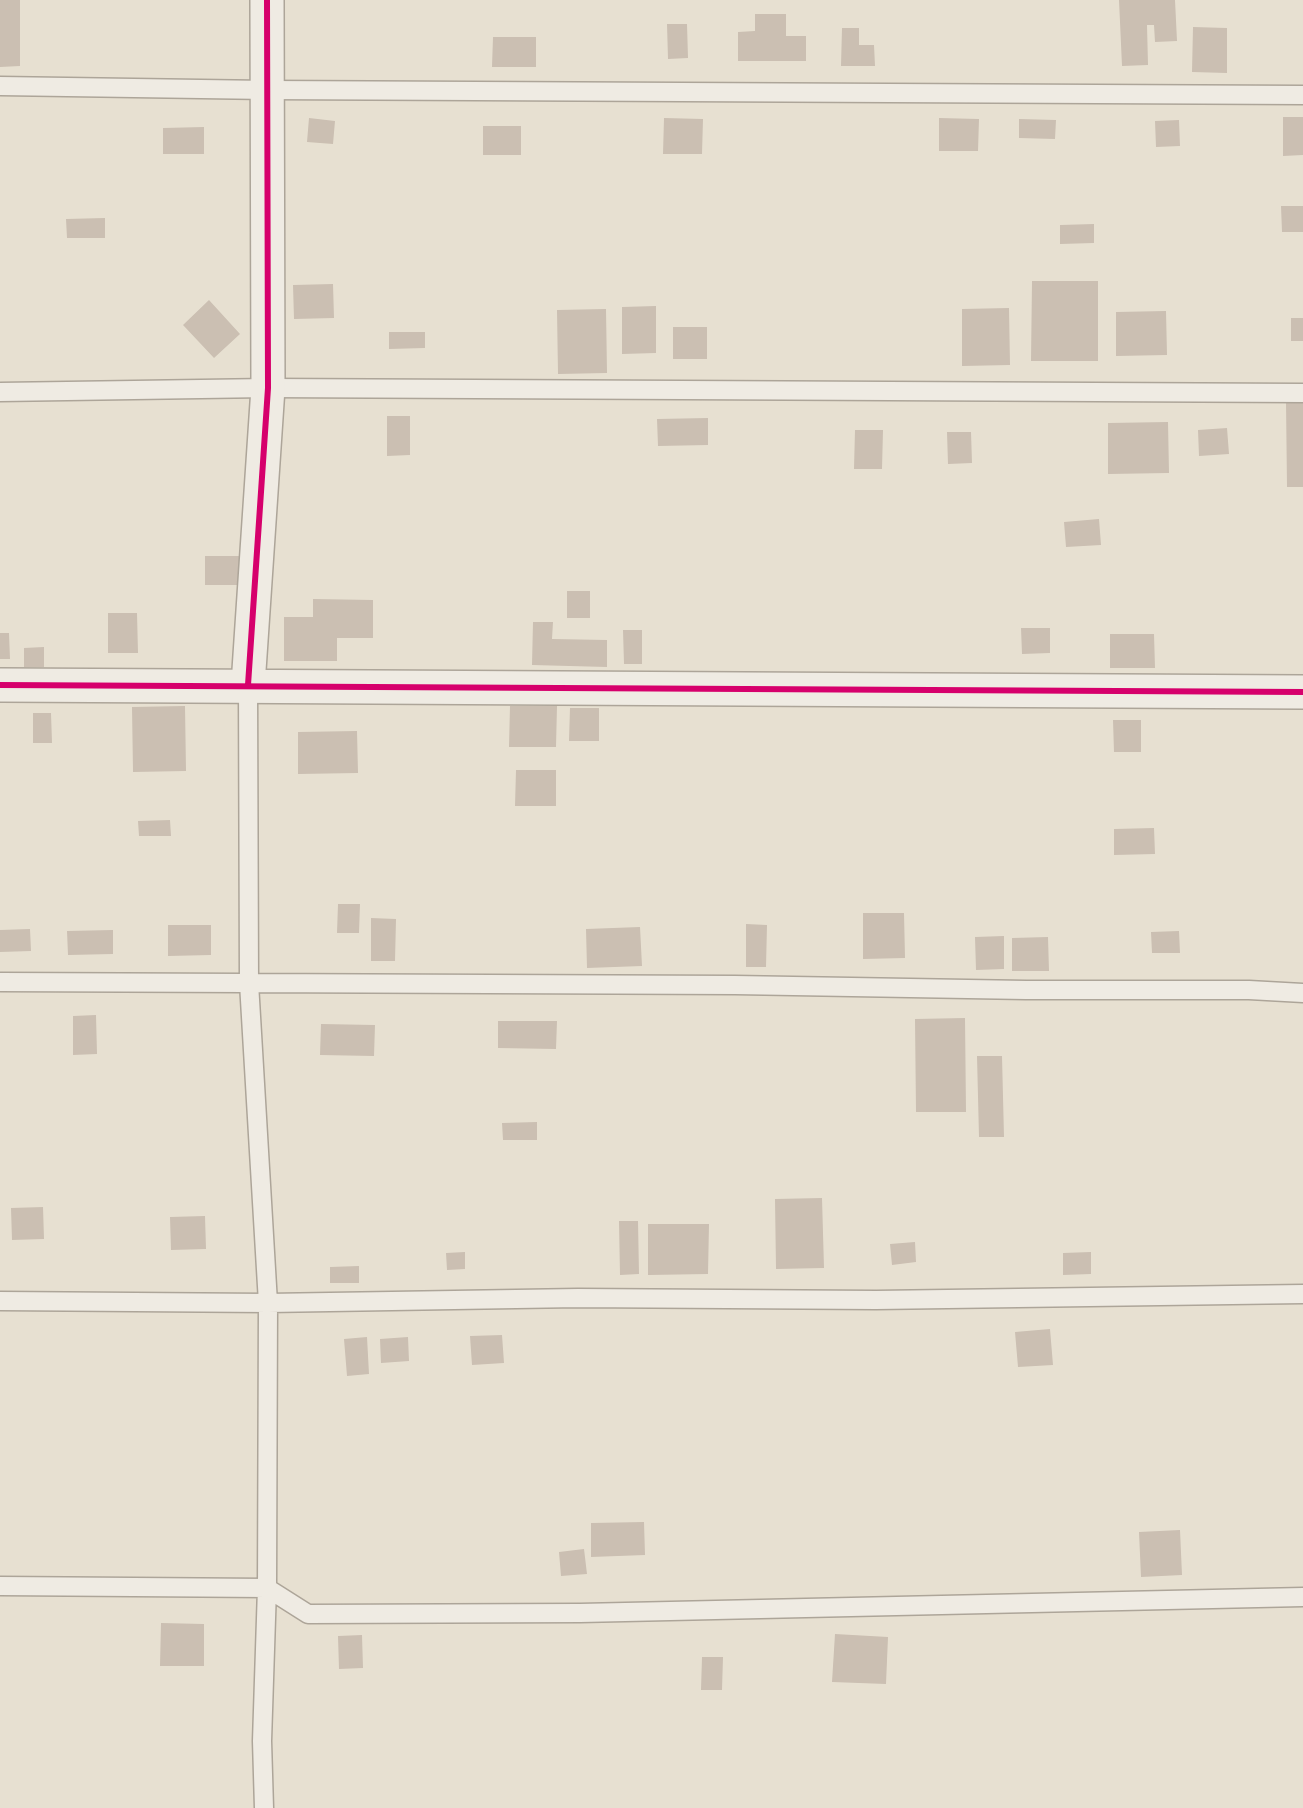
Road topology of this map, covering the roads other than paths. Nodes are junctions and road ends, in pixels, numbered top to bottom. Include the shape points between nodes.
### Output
1 (267, 0) edge
2 (0, 86) edge
3 (268, 90) junction
4 (1303, 94) edge
5 (268, 388) junction
6 (0, 392) edge
7 (1303, 393) edge
8 (0, 685) edge
9 (248, 685) junction
10 (1303, 692) edge
11 (0, 981) edge
12 (249, 983) junction
13 (1303, 993) edge
14 (1303, 1293) edge
15 (0, 1301) edge
16 (268, 1303) junction
17 (0, 1586) edge
18 (267, 1588) junction
19 (1303, 1596) edge
20 (264, 1808) edge

1 - 3 street
2 - 3 lane
3 - 4 lane
3 - 5 street
5 - 6 lane
5 - 7 lane
5 - 9 street
8 - 9 street
9 - 10 street
9 - 12 lane
11 - 12 lane
12 - 13 lane
12 - 16 lane
14 - 16 lane
15 - 16 lane
16 - 18 lane
17 - 18 lane
18 - 19 lane via 308,1614 580,1613
18 - 20 lane

